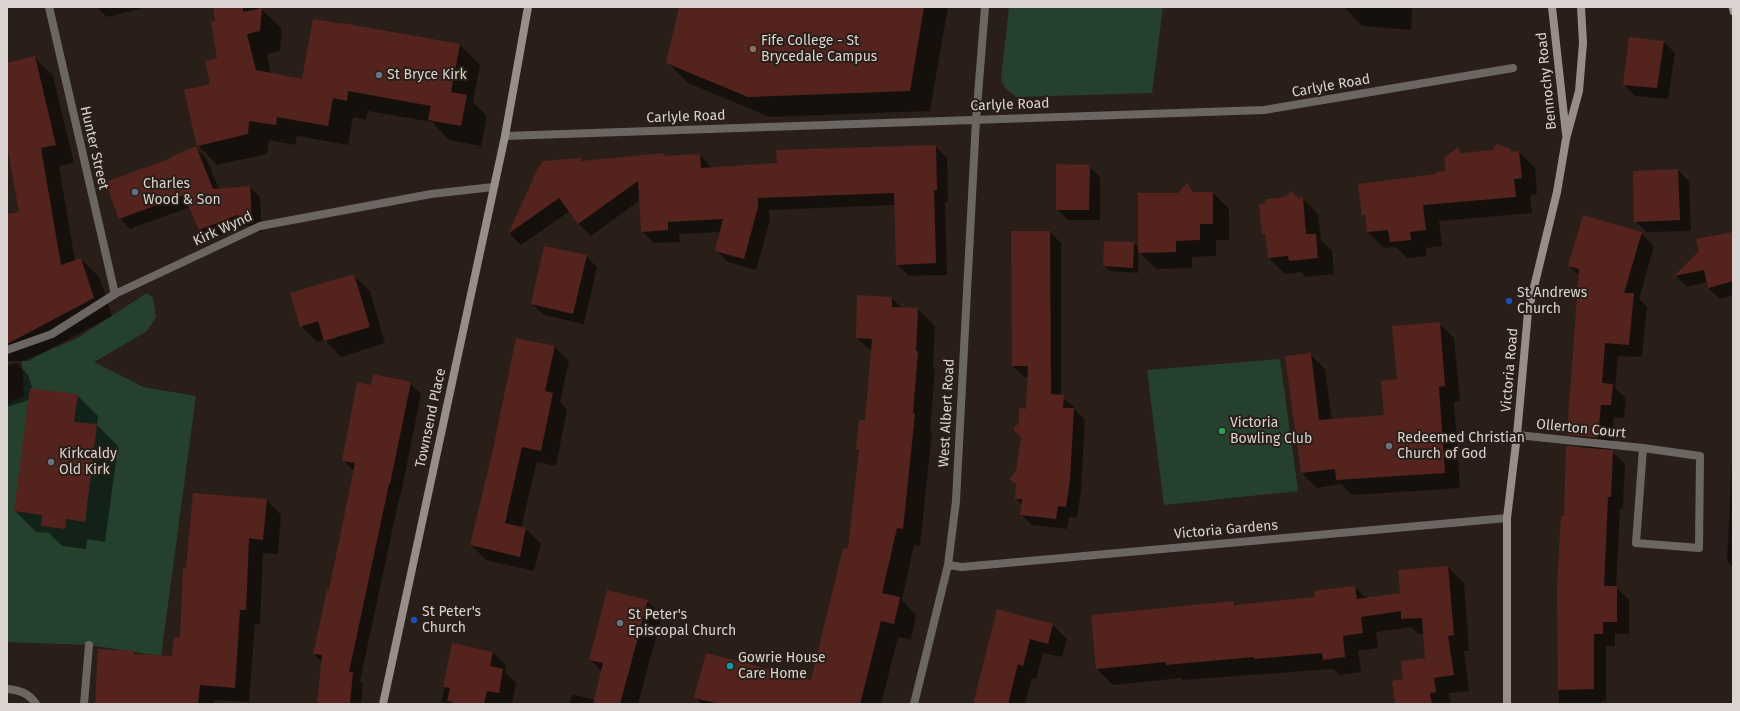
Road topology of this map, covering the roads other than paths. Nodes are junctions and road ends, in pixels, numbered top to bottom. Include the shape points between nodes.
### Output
1 (49, 7) edge
2 (528, 7) edge
3 (985, 7) edge
4 (1552, 7) edge
5 (1581, 7) edge
6 (1513, 68) dead end
7 (976, 120) junction
8 (505, 136) junction
9 (1566, 139) junction
10 (493, 187) junction
11 (115, 294) junction
12 (7, 350) edge
13 (1517, 435) junction
14 (1643, 448) junction
15 (1507, 518) junction
16 (948, 565) junction
17 (89, 645) dead end
18 (7, 689) edge
19 (36, 704) edge
20 (84, 704) edge
21 (383, 704) edge
22 (914, 704) edge
23 (1507, 704) edge

1 - 11 street, Hunter Street
2 - 8 main road, Townsend Place
3 - 7 street, West Albert Road
4 - 9 main road, Bennochy Road
5 - 9 main road, Bennochy Road via 1583,43 1579,91
6 - 7 street, Carlyle Road via 1264,110
7 - 8 street, Carlyle Road
7 - 16 street, West Albert Road via 956,501
8 - 10 main road, Townsend Place
9 - 13 main road, Victoria Road via 1557,192 1528,312
10 - 11 street, Kirk Wynd via 431,194 260,226
10 - 21 main road, Townsend Place
11 - 12 street, Kirk Wynd via 52,334
13 - 14 street, Ollerton Court
13 - 15 main road, Victoria Road
14 - 14 street, Ollerton Court via 1700,456 1698,548 1636,544
15 - 16 street, Victoria Gardens via 962,567
15 - 23 main road, Victoria Road
16 - 22 street, West Albert Road
17 - 20 street
18 - 19 street via 26,694

